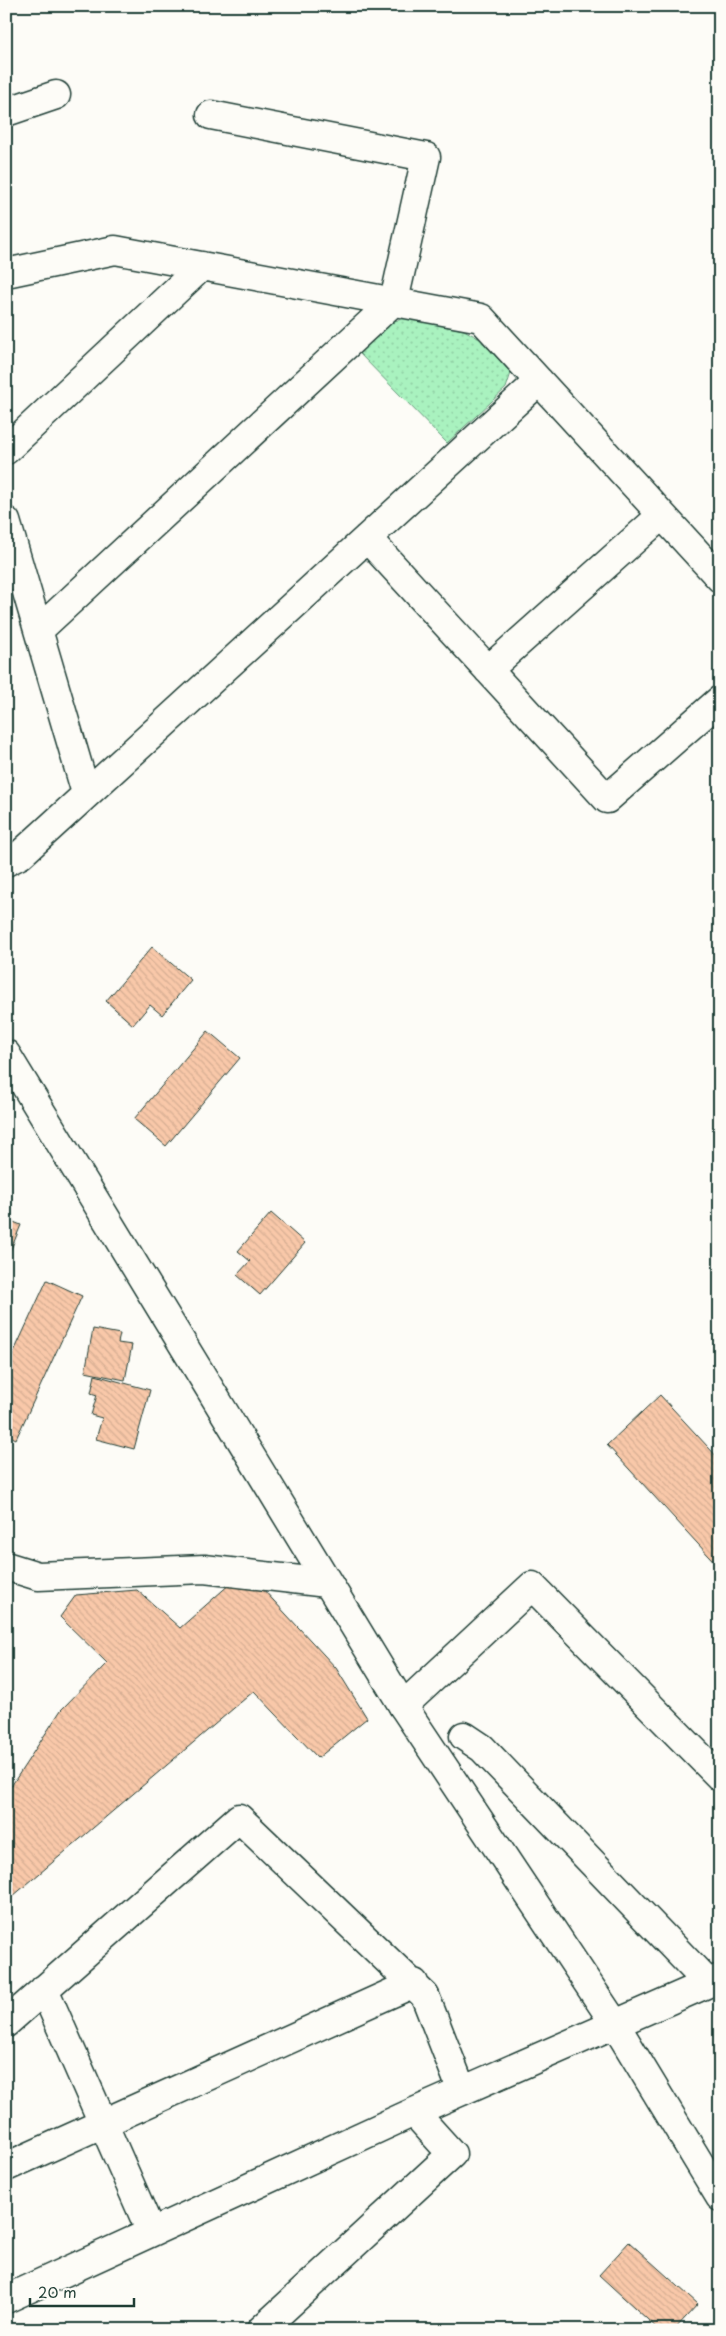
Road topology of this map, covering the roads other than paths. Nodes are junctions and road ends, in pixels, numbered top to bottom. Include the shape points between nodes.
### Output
1 (56, 95) dead end
2 (6, 112) edge
3 (211, 115) dead end
4 (202, 266) junction
5 (6, 274) edge
6 (394, 301) junction
7 (539, 381) junction
8 (6, 450) edge
9 (662, 515) junction
10 (6, 521) edge
11 (367, 538) junction
12 (720, 578) edge
13 (40, 629) junction
14 (488, 670) junction
15 (720, 700) edge
16 (86, 794) junction
17 (6, 862) edge
18 (6, 1054) edge
19 (6, 1566) edge
20 (327, 1583) junction
21 (403, 1706) junction
22 (464, 1736) dead end
23 (720, 1777) edge
24 (714, 1981) edge
25 (414, 1983) junction
26 (44, 1989) junction
27 (6, 2023) edge
28 (615, 2024) junction
29 (462, 2091) junction
30 (414, 2112) junction
31 (104, 2124) junction
32 (6, 2167) edge
33 (720, 2197) edge
34 (151, 2232) junction
35 (6, 2298) edge
36 (261, 2330) edge

1 - 2 street
3 - 6 street via 426,157
4 - 5 street via 115,250
4 - 6 street
4 - 8 street
6 - 7 street via 481,318
6 - 13 street
7 - 9 street
7 - 11 street
9 - 12 street
9 - 14 street
10 - 13 street
11 - 14 street
11 - 16 street
13 - 16 street
14 - 15 street via 607,799
16 - 17 street via 20,855
18 - 20 street
19 - 20 street via 38,1576 204,1570
20 - 21 street
21 - 23 street via 532,1586
21 - 28 street
22 - 24 street via 482,1748
24 - 28 street
25 - 26 street via 239,1818
25 - 29 street via 425,1996
25 - 31 street
26 - 27 street
26 - 31 street
28 - 29 street
28 - 33 street
29 - 30 street
30 - 34 street
30 - 36 street via 452,2154
31 - 32 street
31 - 34 street
34 - 35 street

